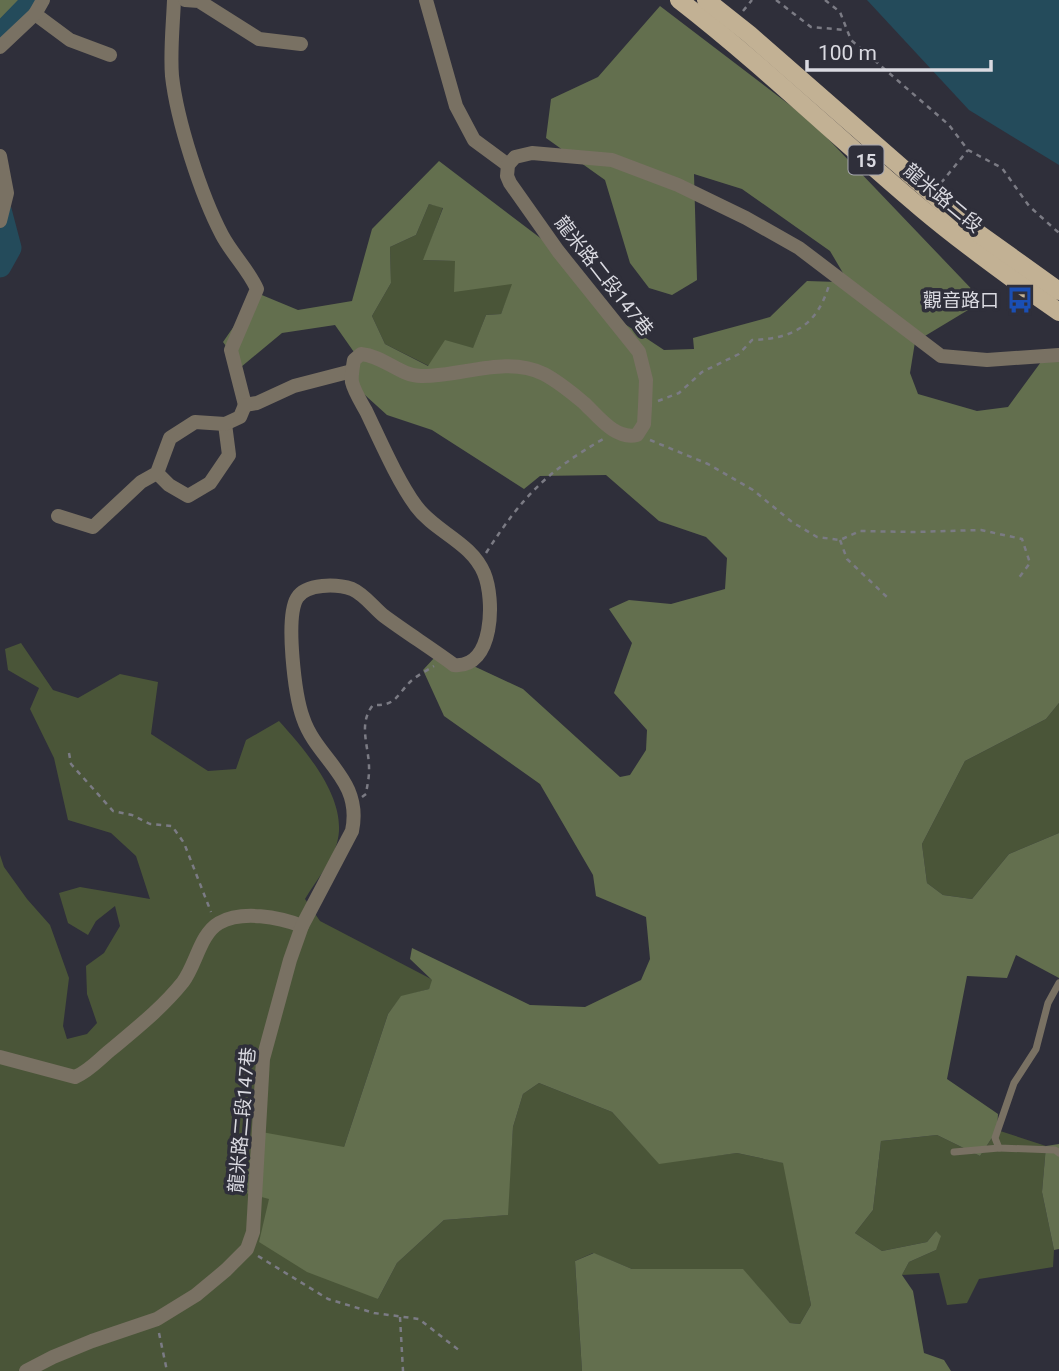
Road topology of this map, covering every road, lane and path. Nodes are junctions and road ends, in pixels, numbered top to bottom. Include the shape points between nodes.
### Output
1 (43, 0) edge
2 (174, 0) edge
3 (184, 0) edge
4 (426, 0) edge
5 (679, 0) edge
6 (706, 0) edge
7 (776, 0) edge
8 (825, 0) edge
9 (35, 14) junction
10 (846, 30) junction
11 (301, 44) dead end
12 (0, 47) edge
13 (110, 55) dead end
14 (968, 150) junction
15 (0, 156) edge
16 (508, 165) junction
17 (932, 195) junction
18 (0, 221) edge
19 (1059, 233) edge
20 (832, 272) junction
21 (1059, 291) edge
22 (1059, 312) edge
23 (1059, 355) edge
24 (352, 370) junction
25 (245, 405) junction
26 (645, 406) junction
27 (225, 424) junction
28 (617, 432) junction
29 (637, 435) junction
30 (157, 473) junction
31 (58, 516) dead end
32 (840, 540) junction
33 (479, 565) junction
34 (1018, 579) dead end
35 (888, 598) dead end
36 (446, 659) junction
37 (69, 753) dead end
38 (354, 803) junction
39 (216, 925) junction
40 (302, 926) junction
41 (1059, 983) edge
42 (0, 1057) edge
43 (999, 1148) junction
44 (954, 1152) dead end
45 (1059, 1153) edge
46 (247, 1249) junction
47 (400, 1317) junction
48 (157, 1319) junction
49 (460, 1351) dead end
50 (26, 1371) edge
51 (167, 1371) edge
52 (403, 1371) edge

1 - 9 street
2 - 25 street via 172,75 183,128 223,237 257,289 231,350
3 - 11 street via 200,1 259,39
4 - 16 street via 456,106 474,140
5 - 22 main road, 龍米路二段 / 15 via 737,45 923,210
6 - 17 main road, 龍米路二段 / 15
7 - 10 path via 811,27
8 - 10 path via 840,12
9 - 12 street
9 - 13 street via 70,40
10 - 14 path via 851,40 948,125
14 - 17 path
14 - 19 path via 1002,168 1029,206
15 - 18 street via 7,193
16 - 20 street via 515,157 532,153 612,160 746,218
16 - 26 street, 龍米路二段147巷 via 507,176 518,196 639,352 646,380
17 - 21 main road, 龍米路二段 / 15
20 - 23 street via 941,356 987,360
20 - 26 path via 826,295 805,327 778,340 752,341 739,354 702,372 679,393
24 - 25 street
24 - 28 street via 361,354 375,355 417,376 521,366 562,384
24 - 33 street via 352,382 416,506
25 - 27 street via 240,417
26 - 29 street, 龍米路二段147巷 via 644,424
27 - 30 street via 195,422 170,438
27 - 30 street via 229,455 211,483 188,496
28 - 29 street
28 - 33 path via 572,457 535,487
29 - 32 path via 708,464 817,537
30 - 31 street via 93,527
32 - 34 path via 860,531 981,530 1022,539 1030,563
32 - 35 path via 847,559
33 - 36 street via 489,597 483,650 465,666
36 - 38 path via 410,681 386,706 373,705 367,713 366,794
36 - 38 street via 353,590 322,587 298,595 291,629 303,720
37 - 39 path via 71,764 113,811 172,827 184,844
38 - 40 street, 龍米路二段147巷 via 352,831
39 - 40 street via 242,917 283,919
39 - 42 street via 184,981 87,1072 75,1077
40 - 46 street, 龍米路二段147巷 via 263,1059 253,1232
41 - 43 lane via 1048,1003 1036,1049 1014,1083 995,1138
43 - 44 lane
43 - 45 lane
46 - 47 path via 327,1299
46 - 48 street via 196,1295
47 - 49 path via 419,1320
47 - 52 path
48 - 50 street via 92,1341
48 - 51 path

